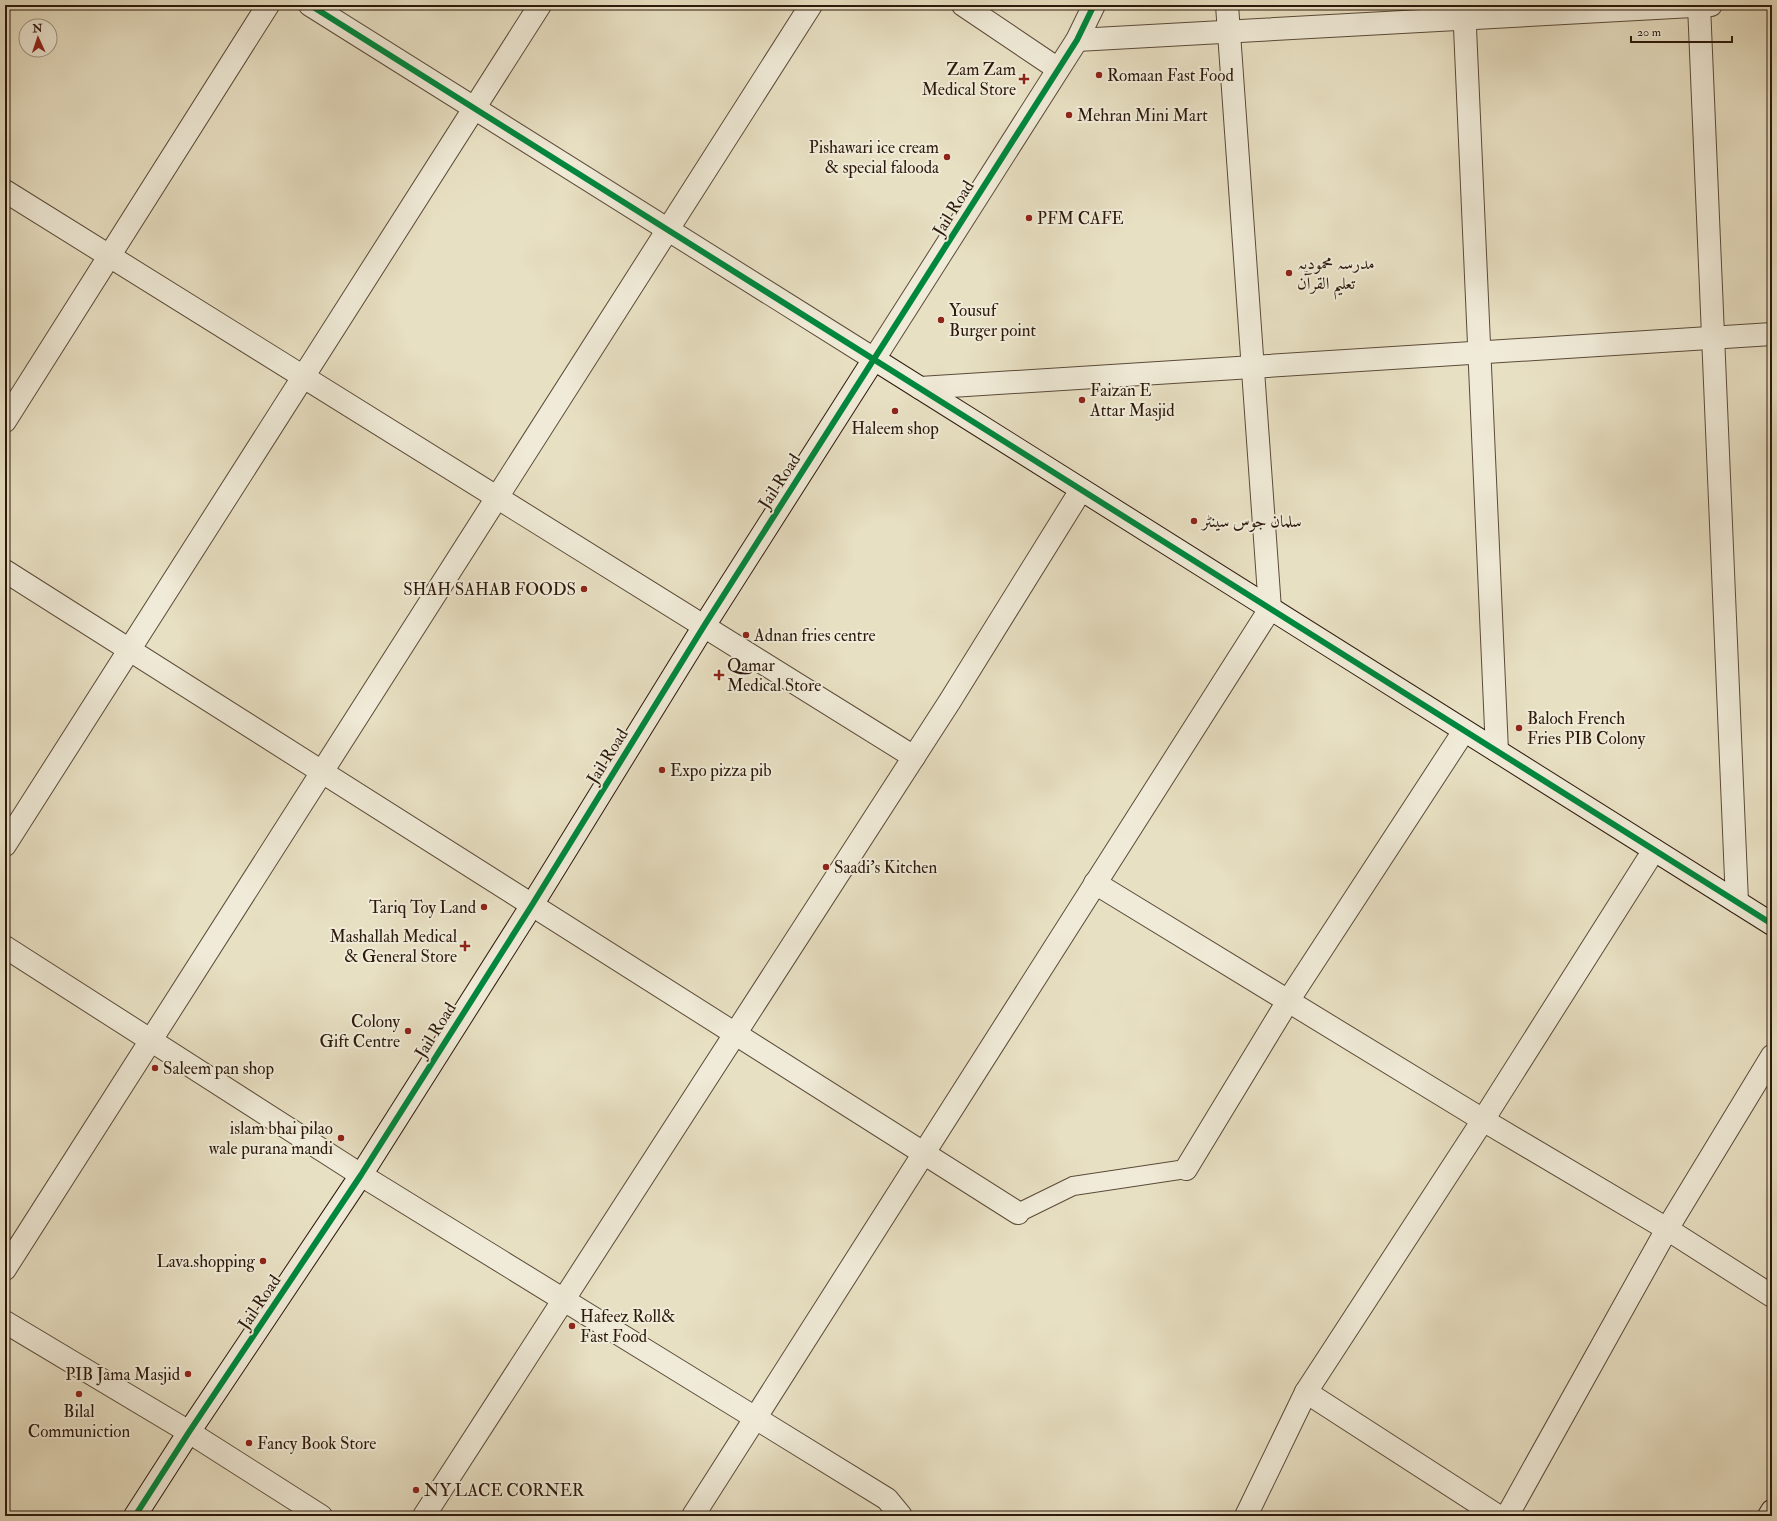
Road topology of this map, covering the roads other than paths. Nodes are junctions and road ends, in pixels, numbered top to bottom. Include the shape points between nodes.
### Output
1 (268, 5) edge
2 (310, 5) edge
3 (540, 5) edge
4 (811, 5) edge
5 (963, 5) edge
6 (1094, 5) edge
7 (1227, 5) edge
8 (1703, 5) edge
9 (1464, 12) edge
10 (1229, 32) junction
11 (1077, 40) junction
12 (1058, 69) junction
13 (474, 108) junction
14 (5, 191) edge
15 (668, 230) junction
16 (110, 256) junction
17 (1772, 334) edge
18 (1713, 337) junction
19 (1479, 352) junction
20 (874, 359) junction
21 (1253, 367) junction
22 (303, 377) junction
23 (920, 388) junction
24 (5, 421) edge
25 (1081, 490) junction
26 (497, 498) junction
27 (5, 571) edge
28 (1270, 608) junction
29 (704, 626) junction
30 (129, 650) junction
31 (1464, 730) junction
32 (1497, 751) junction
33 (914, 757) junction
34 (322, 772) junction
35 (5, 845) edge
36 (1654, 850) junction
37 (1095, 883) junction
38 (1737, 902) junction
39 (532, 905) junction
40 (1772, 924) edge
41 (5, 947) edge
42 (1288, 1001) junction
43 (735, 1034) junction
44 (151, 1041) junction
45 (1772, 1056) edge
46 (1483, 1120) junction
47 (924, 1153) junction
48 (1186, 1169) joint
49 (360, 1175) junction
50 (1018, 1213) joint
51 (1667, 1229) junction
52 (5, 1269) edge
53 (1772, 1296) edge
54 (564, 1300) junction
55 (5, 1322) edge
56 (1306, 1392) junction
57 (756, 1418) junction
58 (189, 1432) junction
59 (1772, 1511) edge
60 (135, 1516) edge
61 (321, 1516) edge
62 (424, 1516) edge
63 (694, 1516) edge
64 (901, 1516) edge
65 (1246, 1516) edge
66 (1498, 1516) edge
67 (1507, 1516) edge
68 (1769, 1516) edge

1 - 16 street
2 - 13 street
3 - 13 street
4 - 15 street
5 - 12 street
6 - 11 street, Jail Road
7 - 10 street
8 - 9 street
8 - 18 street
9 - 10 street
9 - 19 street
10 - 11 street
10 - 21 street
11 - 12 street, Jail Road
12 - 20 street, Jail Road
13 - 15 street
13 - 22 street
14 - 16 street
15 - 20 street
15 - 26 street
16 - 22 street
16 - 24 street
17 - 18 street
18 - 19 street
18 - 38 street
19 - 21 street
19 - 32 street
20 - 23 street
20 - 29 street, Jail Road
21 - 23 street
21 - 28 street
22 - 26 street
22 - 30 street
23 - 25 street
25 - 28 street
25 - 33 street
26 - 29 street
26 - 34 street
27 - 30 street
28 - 31 street
28 - 37 street
29 - 33 street
29 - 39 street, Jail Road
30 - 34 street
30 - 35 street
31 - 32 street
31 - 42 street
32 - 36 street
33 - 43 street
34 - 39 street
34 - 44 street
36 - 38 street
36 - 46 street
37 - 42 street
37 - 47 street
38 - 40 street
39 - 43 street
39 - 49 street, Jail Road
41 - 44 street
42 - 46 street
42 - 48 street
43 - 47 street
43 - 54 street
44 - 49 street
44 - 52 street
45 - 51 street
46 - 51 street
46 - 56 street
47 - 50 street
47 - 57 street
48 - 50 lane via 1073,1186
49 - 54 street
49 - 58 street, Jail Road
51 - 53 street
51 - 67 street
54 - 57 street
54 - 62 street
55 - 58 street
56 - 65 street
56 - 66 street
57 - 63 street
57 - 64 street via 887,1499
58 - 60 street, Jail Road
58 - 61 street
59 - 68 street

